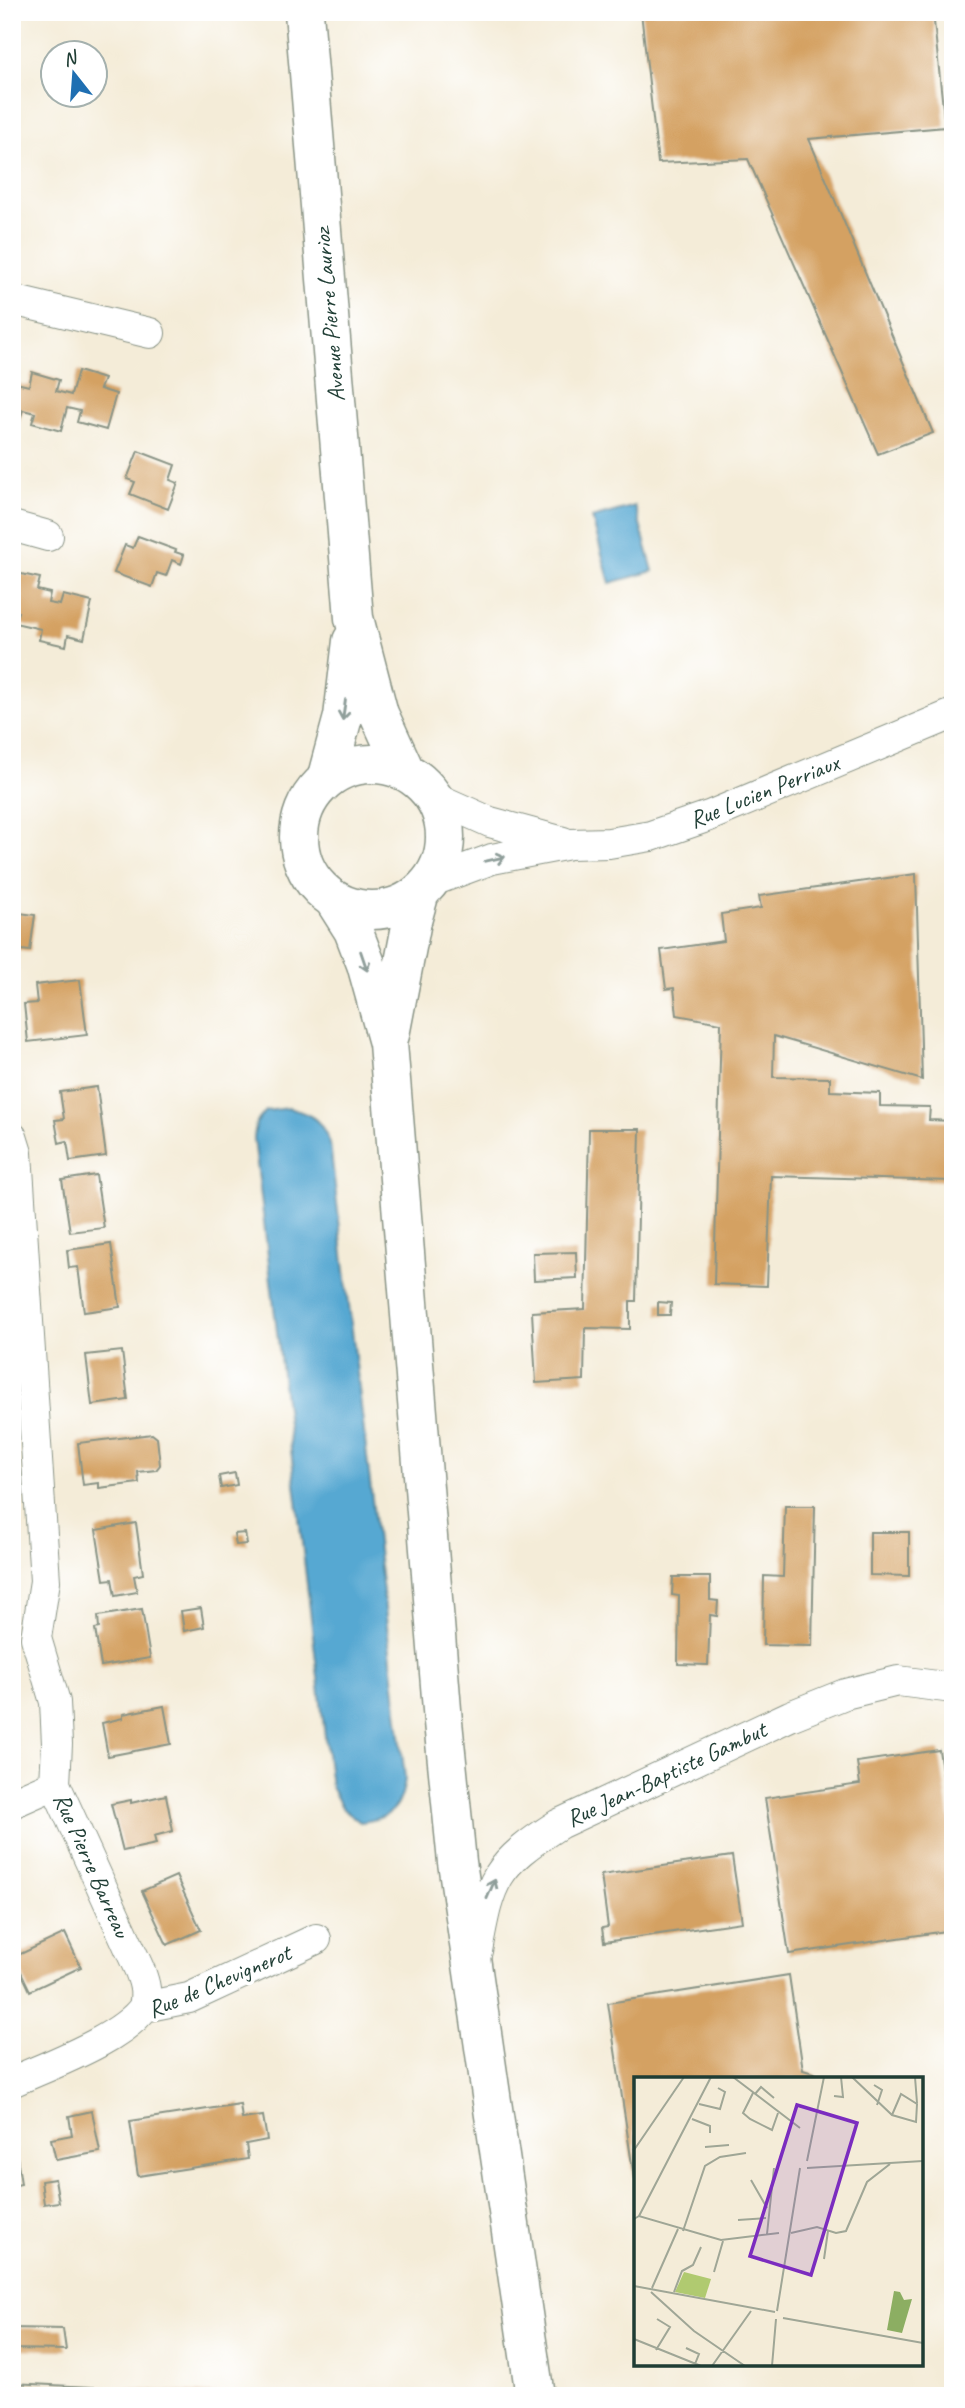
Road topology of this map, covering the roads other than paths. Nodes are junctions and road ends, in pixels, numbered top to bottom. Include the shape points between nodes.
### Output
1 (304, 12) edge
2 (12, 300) edge
3 (150, 333) dead end
4 (12, 526) edge
5 (48, 536) dead end
6 (354, 618) junction
7 (953, 715) edge
8 (405, 771) junction
9 (326, 780) junction
10 (434, 797) junction
11 (570, 845) junction
12 (425, 887) junction
13 (334, 900) junction
14 (388, 1044) junction
15 (12, 1137) edge
16 (24, 1632) edge
17 (953, 1688) edge
18 (55, 1784) junction
19 (12, 1803) edge
20 (316, 1939) dead end
21 (472, 1979) junction
22 (144, 2007) junction
23 (12, 2082) edge
24 (535, 2396) edge

1 - 6 main road, Avenue Pierre Laurioz
2 - 3 street
4 - 5 street
6 - 8 main road, Avenue Pierre Laurioz via 379,714
6 -> 9 main road, Avenue Pierre Laurioz via 344,717
7 - 11 street, Rue Lucien Perriaux via 651,836
8 - 9 main road via 378,764 350,767
8 - 10 main road
9 - 13 main road via 303,811 299,849 317,887
10 - 11 street, Rue Lucien Perriaux via 490,822
10 - 12 main road via 446,840 441,862
12 -> 11 street, Rue Lucien Perriaux via 492,859
12 - 13 main road via 401,905 378,910 355,909
12 - 14 main road via 412,921
13 -> 14 main road via 353,930
14 - 21 main road via 443,1722
15 - 16 street, Rue Pierre Barreau via 18,1166 45,1581
16 - 18 street, Rue Pierre Barreau via 55,1702
21 -> 17 street, Rue Jean-Baptiste Gambut via 485,1907 497,1876 527,1845 559,1824 845,1693 898,1681
18 - 19 street
18 - 22 street, Rue Pierre Barreau via 140,1971 147,1996
20 - 22 street, Rue de Chevignerot via 189,1997
21 - 24 main road
22 - 23 street, Rue de Chevignerot via 116,2033

